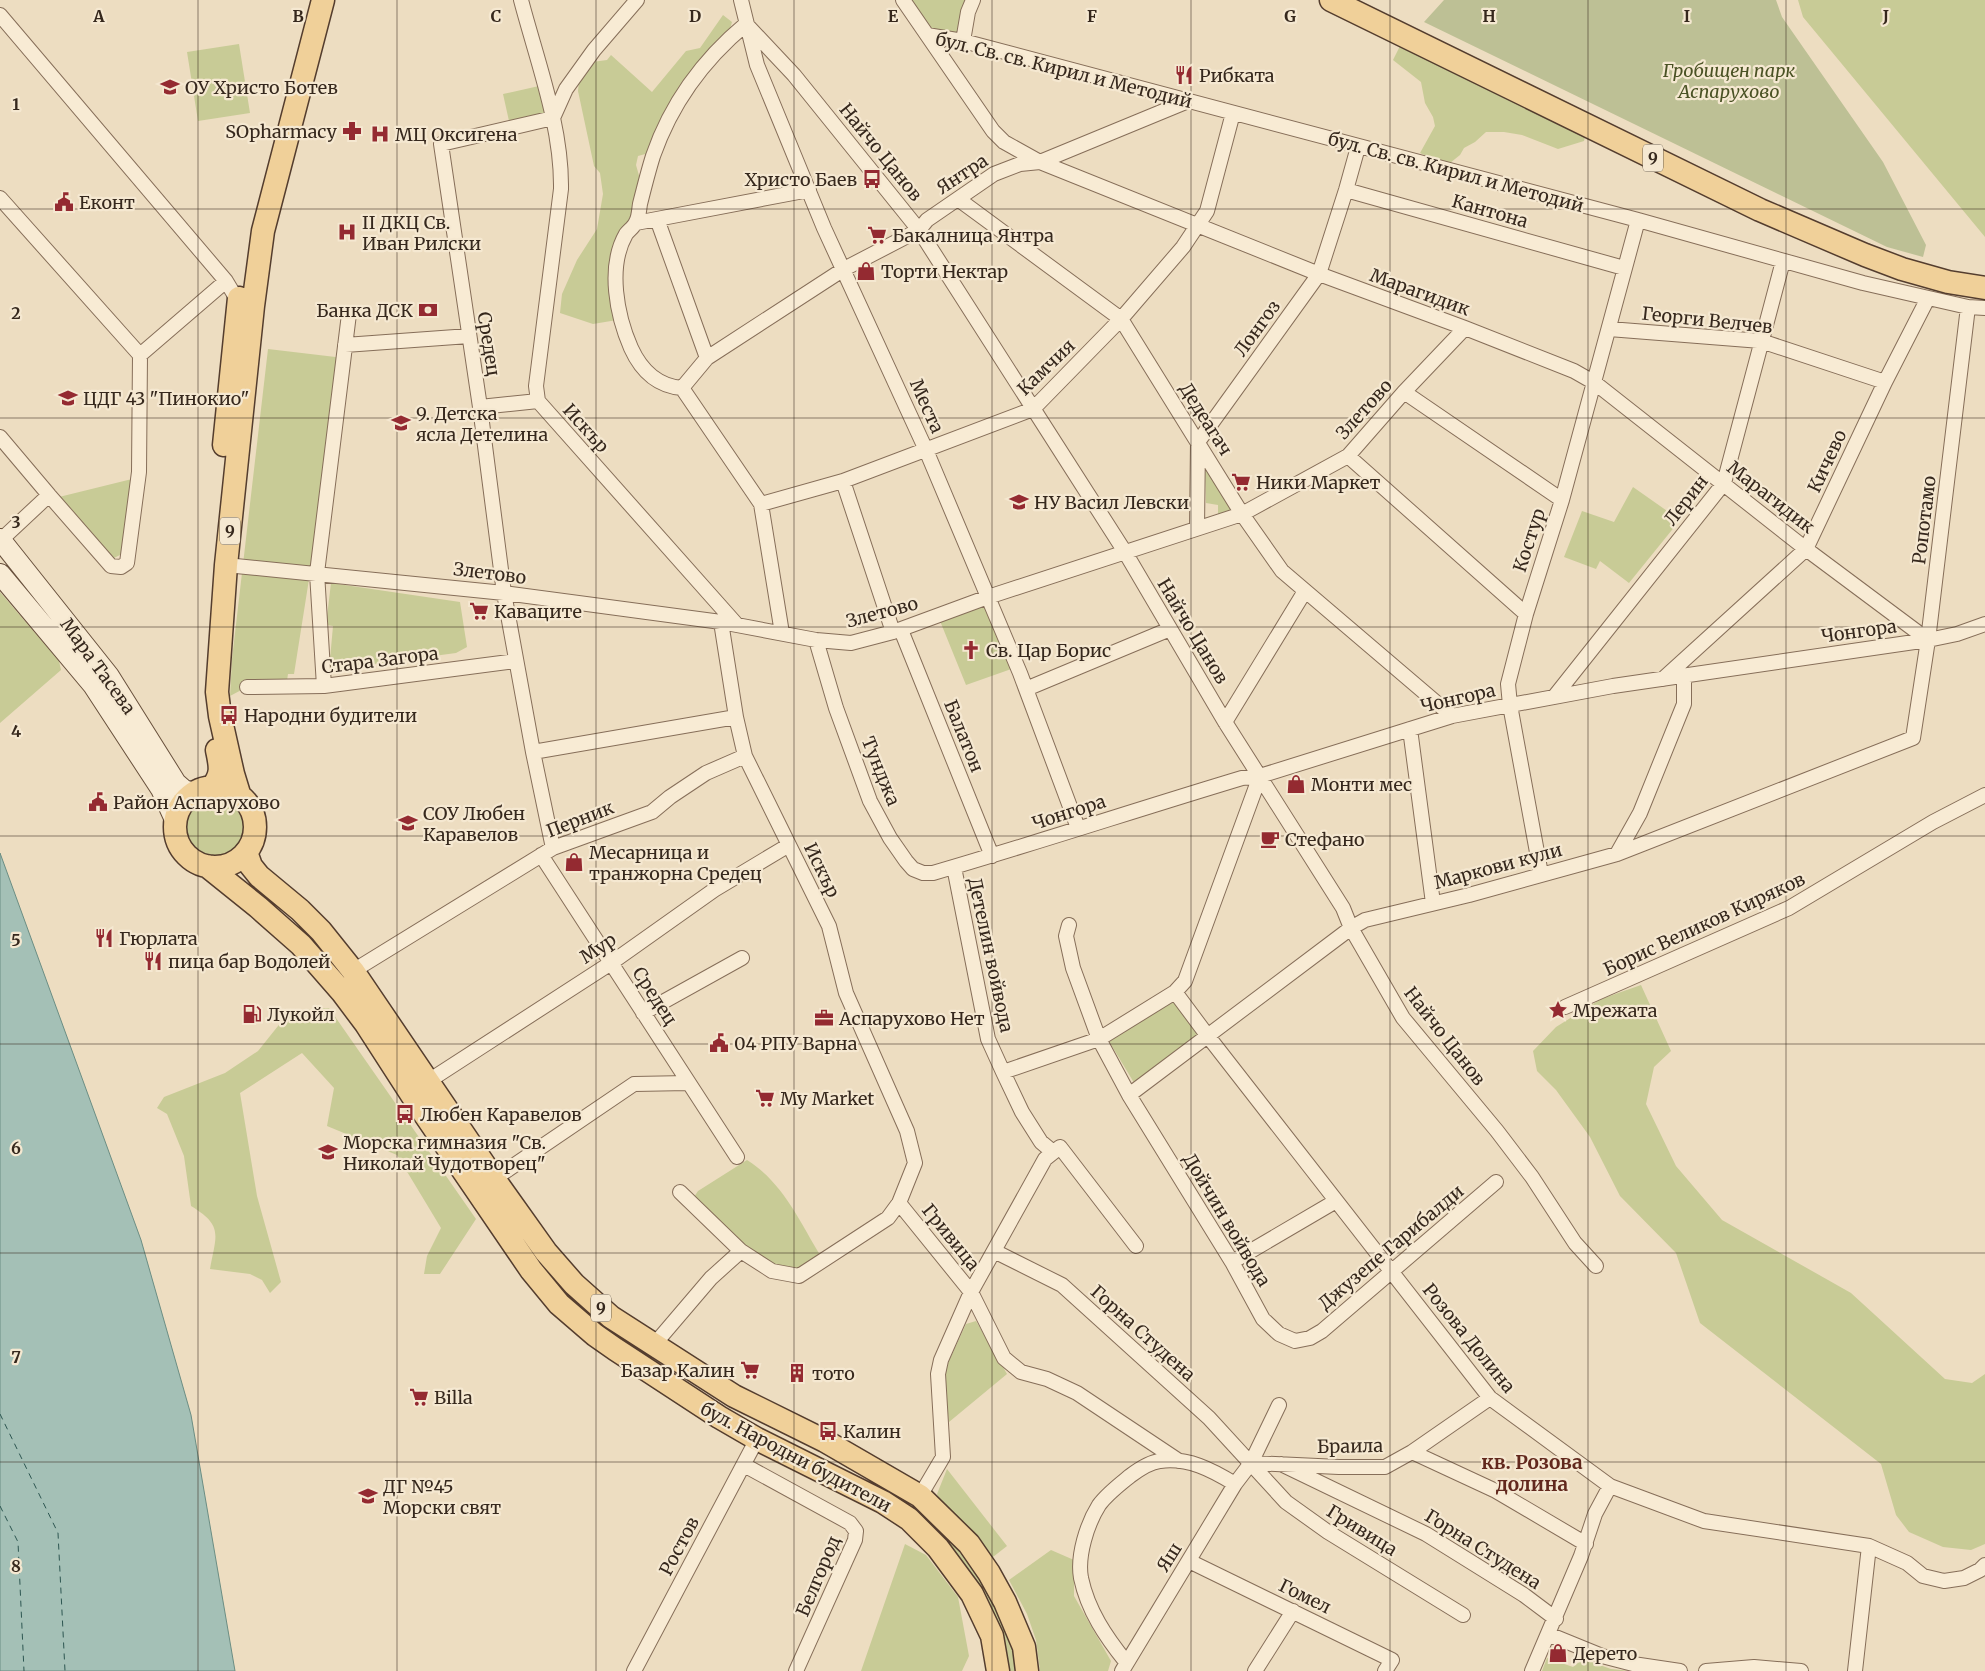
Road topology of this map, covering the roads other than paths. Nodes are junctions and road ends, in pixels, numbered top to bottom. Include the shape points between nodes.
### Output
1 (308, 0) edge
2 (323, 0) edge
3 (521, 0) edge
4 (637, 0) edge
5 (741, 0) edge
6 (903, 0) edge
7 (973, 0) edge
8 (1331, 0) edge
9 (0, 14) edge
10 (746, 24) junction
11 (927, 35) junction
12 (963, 40) junction
13 (1188, 101) junction
14 (1233, 113) junction
15 (552, 118) junction
16 (1358, 147) junction
17 (1040, 162) junction
18 (809, 190) junction
19 (1346, 190) junction
20 (0, 198) edge
21 (958, 199) junction
22 (657, 219) junction
23 (1638, 220) junction
24 (636, 223) junction
25 (1199, 225) junction
26 (919, 230) junction
27 (1783, 261) junction
28 (1624, 268) junction
29 (844, 269) junction
30 (1319, 274) junction
31 (226, 281) junction
32 (1985, 288) edge
33 (1928, 298) junction
34 (246, 304) junction
35 (1968, 307) junction
36 (1985, 308) edge
37 (349, 314) dead end
38 (1121, 319) junction
39 (1465, 328) junction
40 (1609, 329) junction
41 (469, 336) junction
42 (1762, 341) junction
43 (345, 345) junction
44 (140, 355) junction
45 (707, 358) junction
46 (1885, 382) junction
47 (1595, 383) junction
48 (682, 388) junction
49 (1404, 392) junction
50 (538, 401) junction
51 (480, 407) junction
52 (1033, 409) junction
53 (0, 437) edge
54 (1198, 442) junction
55 (926, 450) junction
56 (1348, 456) junction
57 (843, 481) junction
58 (1724, 483) junction
59 (49, 495) junction
60 (1562, 500) junction
61 (761, 504) junction
62 (1242, 514) junction
63 (1197, 528) junction
64 (0, 539) edge
65 (1806, 548) junction
66 (1124, 552) junction
67 (226, 565) junction
68 (317, 573) junction
69 (0, 574) edge
70 (1305, 591) junction
71 (504, 593) junction
72 (988, 597) junction
73 (1526, 614) junction
74 (721, 622) junction
75 (1985, 624) edge
76 (737, 625) junction
77 (1170, 629) junction
78 (897, 631) junction
79 (782, 633) junction
80 (816, 640) junction
81 (1928, 640) junction
82 (516, 661) junction
83 (1684, 676) junction
84 (1663, 679) junction
85 (324, 686) junction
86 (247, 687) dead end
87 (1026, 689) junction
88 (1554, 697) junction
89 (1510, 705) junction
90 (1452, 716) junction
91 (736, 717) junction
92 (1225, 722) junction
93 (1410, 729) junction
94 (1913, 738) joint
95 (533, 752) junction
96 (746, 756) junction
97 (1260, 776) junction
98 (203, 790) junction
99 (1985, 796) edge
100 (240, 797) junction
101 (175, 820) junction
102 (1078, 828) junction
103 (789, 845) junction
104 (246, 852) junction
105 (547, 852) junction
106 (1617, 854) junction
107 (992, 856) junction
108 (207, 866) junction
109 (954, 867) junction
110 (1542, 874) junction
111 (1433, 903) junction
112 (1069, 925) dead end
113 (1351, 928) junction
114 (742, 958) dead end
115 (611, 963) junction
116 (353, 971) junction
117 (1175, 992) junction
118 (1566, 1007) dead end
119 (643, 1013) junction
120 (1207, 1035) junction
121 (1099, 1039) junction
122 (1002, 1072) junction
123 (427, 1082) junction
124 (688, 1083) junction
125 (1129, 1095) junction
126 (1056, 1150) junction
127 (737, 1157) dead end
128 (494, 1179) junction
129 (1496, 1182) dead end
130 (680, 1192) dead end
131 (1336, 1201) junction
132 (899, 1203) junction
133 (1136, 1246) dead end
134 (741, 1250) junction
135 (994, 1251) junction
136 (1232, 1262) junction
137 (1596, 1266) dead end
138 (1391, 1272) junction
139 (971, 1292) junction
140 (1310, 1338) joint
141 (653, 1346) junction
142 (1490, 1398) junction
143 (1280, 1405) dead end
144 (757, 1439) junction
145 (1412, 1452) junction
146 (1179, 1461) junction
147 (1252, 1463) junction
148 (1281, 1464) junction
149 (744, 1465) junction
150 (1235, 1484) junction
151 (1610, 1486) junction
152 (920, 1496) junction
153 (1586, 1544) junction
154 (1869, 1546) junction
155 (1189, 1561) junction
156 (1985, 1565) edge
157 (1294, 1611) junction
158 (1463, 1615) dead end
159 (1556, 1619) junction
160 (1548, 1634) junction
161 (1124, 1666) edge
162 (634, 1671) edge
163 (796, 1671) edge
164 (998, 1671) edge
165 (1027, 1671) edge
166 (1255, 1671) edge
167 (1385, 1671) edge
168 (1532, 1671) edge
169 (1680, 1671) edge
170 (1706, 1671) edge
171 (1801, 1671) edge
172 (1855, 1671) edge

1 - 34 main road, 9 via 250,228
2 - 34 main road, 9
3 - 15 street, Искър
4 - 15 street via 566,89
5 - 10 street, Места
6 - 11 street, Марагидик
7 - 12 street
8 - 32 main road, 9 via 1760,210 1902,269
9 - 31 street
10 - 18 street, Места via 758,64
10 - 24 street via 701,69 680,98 653,155
10 - 26 street, Найчо Цанов via 794,75
11 - 12 street, бул. Св. св. Кирил и Методий
11 - 17 street, Марагидик via 993,131 1004,142
12 - 13 street, бул. Св. св. Кирил и Методий
13 - 14 street, бул. Св. св. Кирил и Методий
13 - 17 street, Янтра
14 - 16 street, бул. Св. св. Кирил и Методий
14 - 25 street, Камчия via 1207,211
15 - 41 street, Средец via 441,144
15 - 50 street, Искър via 561,169 561,189 536,386
16 - 19 street, Лонгоз
16 - 23 street, бул. Св. св. Кирил и Методий
17 - 21 street, Янтра via 1020,164 994,174
17 - 25 street, Марагидик
18 - 22 street
18 - 29 street, Места
19 - 28 street, Кантона
19 - 30 street, Лонгоз
20 - 44 street
21 - 26 street, Янтра via 927,220
21 - 38 street, Дедеагач
22 - 24 street
22 - 45 street
23 - 27 street, бул. Св. св. Кирил и Методий
23 - 28 street, Костур
24 - 48 street via 626,234 616,275 617,304 623,330 646,372 669,387
25 - 30 street, Марагидик
25 - 38 street, Камчия
26 - 29 street, Янтра
26 - 52 street, Найчо Цанов
27 - 33 street, бул. Св. св. Кирил и Методий
27 - 42 street, Лерин
28 - 40 street, Костур
29 - 45 street, Янтра
29 - 55 street, Места
30 - 39 street, Марагидик
30 - 54 street, Лонгоз
31 - 34 street
31 - 44 street
33 - 35 street, бул. Св. св. Кирил и Методий
33 - 46 street, Кичево
34 - 67 main road, 9
34 - 98 main road, 9 via 213,552 204,691 221,768 219,779
35 - 36 street, бул. Св. св. Кирил и Методий
35 - 81 street, Ропотамо
37 - 43 street
38 - 52 street, Камчия
38 - 54 street, Дедеагач
39 - 47 street, Марагидик via 1574,371
39 - 49 street, Злетово
40 - 42 street, Георги Велчев
40 - 47 street, Костур
41 - 43 street
41 - 51 street, Средец
42 - 46 street, Георги Велчев
42 - 58 street, Лерин
43 - 68 street
44 - 59 street via 139,472 128,559 124,565 118,568 111,566
45 - 48 street, Янтра
46 - 65 street, Кичево
47 - 58 street, Марагидик
47 - 60 street, Костур
48 - 61 street
49 - 56 street, Злетово
49 - 60 street
50 - 51 street
50 - 76 street, Искър
51 - 71 street, Средец
52 - 55 street, Камчия
52 - 66 street, Найчо Цанов
53 - 59 street
54 - 62 street, Дедеагач
54 - 63 street
55 - 57 street, Камчия
55 - 72 street, Места
56 - 62 street, Злетово
56 - 73 street
57 - 61 street, Камчия
57 - 78 street, Балатон
58 - 65 street, Марагидик
58 - 88 street, Лерин
59 - 64 street
60 - 73 street, Костур
61 - 79 street
62 - 63 street, Злетово
62 - 70 street, Дедеагач via 1282,571
63 - 66 street, Злетово
64 - 98 main road, Мара Тасева via 110,676 176,783 184,790
65 - 81 street, Марагидик
65 - 84 street, Кичево
66 - 72 street, Злетово
66 - 77 street, Найчо Цанов
67 - 68 street, Злетово
67 - 100 main road, 9 via 217,692
68 - 71 street, Злетово
68 - 85 street
69 - 101 main road, Мара Тасева via 93,685 160,790
70 - 90 street, Дедеагач
70 - 92 street
71 - 74 street, Злетово
71 - 82 street, Средец
72 - 78 street, Злетово
72 - 87 street, Места
73 - 89 street, Костур via 1508,684
74 - 76 street, Злетово
74 - 91 street, Искър
75 - 81 street, Чонгора
76 - 79 street, Злетово
77 - 87 street
77 - 92 street, Найчо Цанов
78 - 80 street, Злетово via 851,643
78 - 107 street, Балатон
79 - 80 street, Злетово
80 - 109 street, Тунджа via 836,708 870,800 890,838 913,869 934,873
81 - 83 street, Чонгора
81 - 94 street, Ропотамо
82 - 85 street, Стара Загора
82 - 95 street, Средец
83 - 84 street, Чонгора
83 - 106 street via 1684,704 1640,813
84 - 88 street, Чонгора
85 - 86 street, Стара Загора
87 - 102 street, Места
88 - 89 street, Чонгора
89 - 90 street, Чонгора
89 - 110 street, Костур
90 - 93 street, Чонгора
91 - 95 street
91 - 96 street, Искър
92 - 97 street, Найчо Цанов
93 - 97 street, Чонгора
93 - 111 street
94 - 106 street, Маркови кули
95 - 105 street, Средец
96 - 103 street, Искър
96 - 105 street, Перник via 706,774 670,796 652,812
97 - 102 street, Чонгора via 1242,778
97 - 113 street, Найчо Цанов via 1343,908
97 - 117 street via 1185,981
98 - 100 main road via 227,789
98 - 101 main road, 9 via 180,808
99 - 118 street, Борис Великов Киряков via 1934,822 1789,908
100 - 104 main road, 9 via 250,809 254,823 253,839
101 - 108 main road, 9 via 175,832 181,848 192,859
102 - 107 street, Чонгора
103 - 115 street, Мур via 714,890
103 - 132 street, Искър via 829,926 846,993 907,1131 915,1163
104 - 108 main road via 228,864
104 - 116 main road, бул. Народни будители / 9 via 250,866 300,910
105 - 115 street, Средец
105 - 116 street, Перник
106 - 110 street, Маркови кули
107 - 109 street, Чонгора
108 - 144 main road, бул. Народни будители / 9 via 301,945 342,992 526,1262 559,1304 629,1359
109 - 122 street, Детелин войвода via 983,1018
110 - 111 street, Маркови кули
111 - 113 street, Маркови кули via 1365,920
112 - 121 street via 1066,936 1073,968
113 - 120 street, Маркови кули
113 - 137 street, Найчо Цанов via 1402,1018 1497,1131 1575,1243
114 - 119 street
115 - 119 street, Средец
115 - 123 street, Мур
116 - 123 main road, бул. Народни будители / 9
117 - 120 street, Розова Долина
117 - 121 street
119 - 124 street, Средец
120 - 125 street, Маркови кули
120 - 131 street, Розова Долина
121 - 122 street
121 - 125 street
122 - 126 street, Детелин войвода via 1041,1142
123 - 128 main road, бул. Народни будители / 9
124 - 127 street, Средец
124 - 128 street via 634,1084
125 - 136 street, Дойчин войвода
126 - 133 street, Детелин войвода
126 - 135 street via 1045,1159
128 - 141 main road, бул. Народни будители / 9 via 546,1252 574,1284 611,1317
129 - 138 street, Джузепе Гарибалди
130 - 134 street, Гривица
131 - 136 street
131 - 138 street, Розова Долина
132 - 134 street, Гривица via 888,1218 799,1276 772,1271
132 - 139 street, Гривица
134 - 141 street via 711,1278
135 - 139 street
135 - 147 street, Горна Студена via 1062,1284 1209,1418
136 - 140 street, Дойчин войвода via 1270,1328 1295,1341
138 - 140 street, Джузепе Гарибалди
138 - 142 street, Розова Долина
139 - 146 street, Гривица via 1004,1358 1020,1372 1047,1379 1077,1393
139 - 152 street via 938,1374 943,1457
141 - 152 main road, бул. Народни будители / 9 via 734,1396 825,1441
142 - 145 street, Браила
142 - 151 street, Розова Долина
143 - 147 street
144 - 149 street, Ростов
144 - 164 main road, бул. Народни будители / 9 via 884,1502 909,1519 938,1548 972,1594 992,1636
145 - 148 street, Браила via 1385,1467
145 - 153 street via 1496,1491
146 - 150 street via 1201,1465
146 - 161 street via 1159,1461 1141,1468 1122,1482 1100,1505 1086,1537 1081,1578 1095,1618
147 - 148 street, Браила
147 - 150 street, Яш
147 - 158 street, Гривица via 1286,1502 1322,1528
148 - 159 street, Горна Студена via 1426,1534 1524,1595
149 - 162 street, Ростов
149 - 163 street, Белгород via 850,1523 856,1531 855,1540
150 - 155 street, Яш
151 - 153 street via 1595,1514
151 - 154 street, Розова Долина via 1704,1521
152 - 165 main road, бул. Народни будители / 9 via 969,1544 989,1573 1006,1602 1024,1647
153 - 159 street
154 - 156 street, Розова Долина via 1907,1563 1923,1576 1944,1581 1964,1578
154 - 172 street
155 - 157 street, Гомел
155 - 161 street, Яш
157 - 166 street
157 - 167 street, Гомел via 1392,1660
159 - 160 street
160 - 168 street
160 - 169 street via 1602,1656
170 - 171 street via 1754,1666

